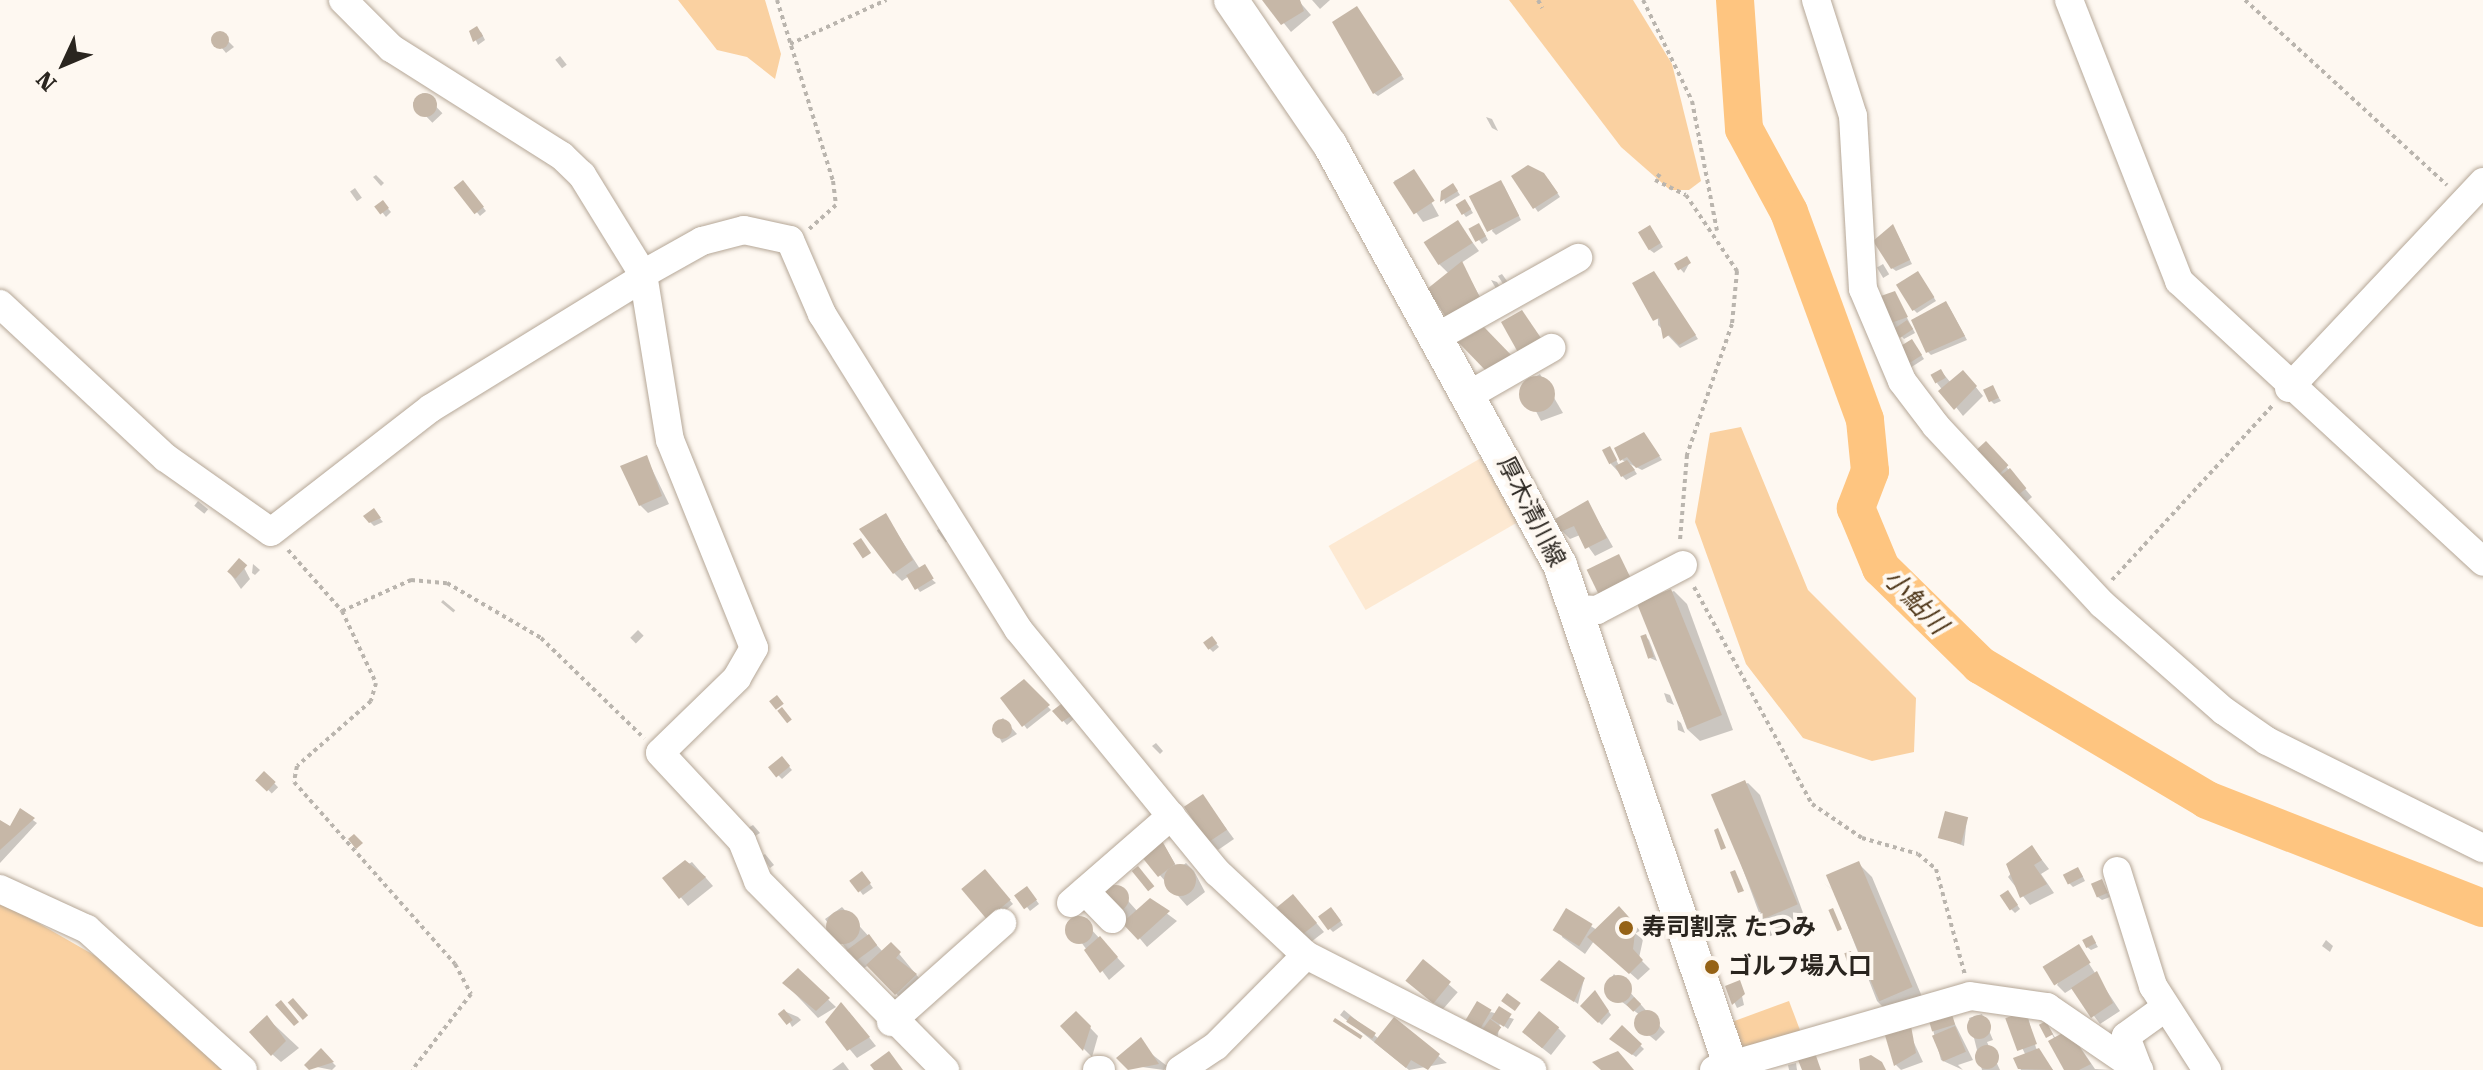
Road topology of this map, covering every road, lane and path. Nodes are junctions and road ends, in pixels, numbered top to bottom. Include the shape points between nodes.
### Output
1 (343, 0) edge
2 (777, 0) edge
3 (886, 0) edge
4 (1231, 0) edge
5 (1538, 0) edge
6 (1643, 0) edge
7 (1816, 0) edge
8 (2069, 0) edge
9 (2245, 0) edge
10 (1542, 8) dead end
11 (790, 44) junction
12 (1660, 174) dead end
13 (1681, 186) dead end
14 (2474, 192) edge
15 (1685, 195) junction
16 (1718, 236) junction
17 (790, 240) junction
18 (1578, 258) dead end
19 (643, 276) junction
20 (0, 304) edge
21 (1437, 337) junction
22 (1551, 348) dead end
23 (2289, 388) junction
24 (1469, 395) junction
25 (271, 532) junction
26 (2483, 562) edge
27 (1683, 565) junction
28 (2102, 604) junction
29 (1577, 609) junction
30 (342, 611) junction
31 (660, 753) junction
32 (1171, 816) junction
33 (2483, 848) edge
34 (2117, 871) dead end
35 (0, 889) edge
36 (1112, 919) dead end
37 (1002, 923) dead end
38 (1306, 955) junction
39 (1970, 996) junction
40 (2165, 1008) junction
41 (891, 1022) junction
42 (1725, 1068) edge
43 (2138, 1069) edge
44 (243, 1070) edge
45 (412, 1070) edge
46 (945, 1070) edge
47 (1180, 1070) edge
48 (1532, 1070) edge
49 (2207, 1070) edge

1 - 19 street via 391,48 562,156 591,188
2 - 11 path
3 - 11 path
4 - 21 main road, 厚木清川線 via 1330,145
5 - 10 path
6 - 16 path via 1692,101
7 - 28 street via 1853,116 1857,251 1877,332 1902,381 1987,488
8 - 23 street via 2179,281
9 - 14 path
11 - 17 path via 836,205
12 - 15 path via 1655,180 1669,193
13 - 15 path
14 - 23 street
15 - 16 path
16 - 27 path via 1737,271 1732,324 1687,455
17 - 19 street via 744,230 702,241
17 - 32 street via 822,314 1018,629
18 - 21 street
19 - 25 street via 431,408
19 - 31 street via 670,440 754,648 737,678
20 - 25 street via 166,458
21 - 24 main road, 厚木清川線
22 - 24 street
23 - 26 street
23 - 28 path via 2116,574
24 - 29 main road, 厚木清川線
25 - 30 path
27 - 29 street via 1597,610
27 - 39 path via 1763,725 1812,804 1862,838 1918,854 1936,869
28 - 33 street via 2267,741
29 - 42 main road, 厚木清川線
30 - 31 path via 411,580 447,583 541,638
30 - 45 path via 376,683 371,701 297,766 294,782 455,964 471,994
31 - 41 street via 742,841 758,881
32 - 36 street via 1078,897
32 - 38 street via 1228,884
34 - 40 street
35 - 44 street via 87,929
37 - 41 street
38 - 47 street via 1216,1046
38 - 48 street
39 - 42 street
39 - 43 street via 2047,1007
40 - 43 street via 2126,1036
40 - 49 street
41 - 46 street

